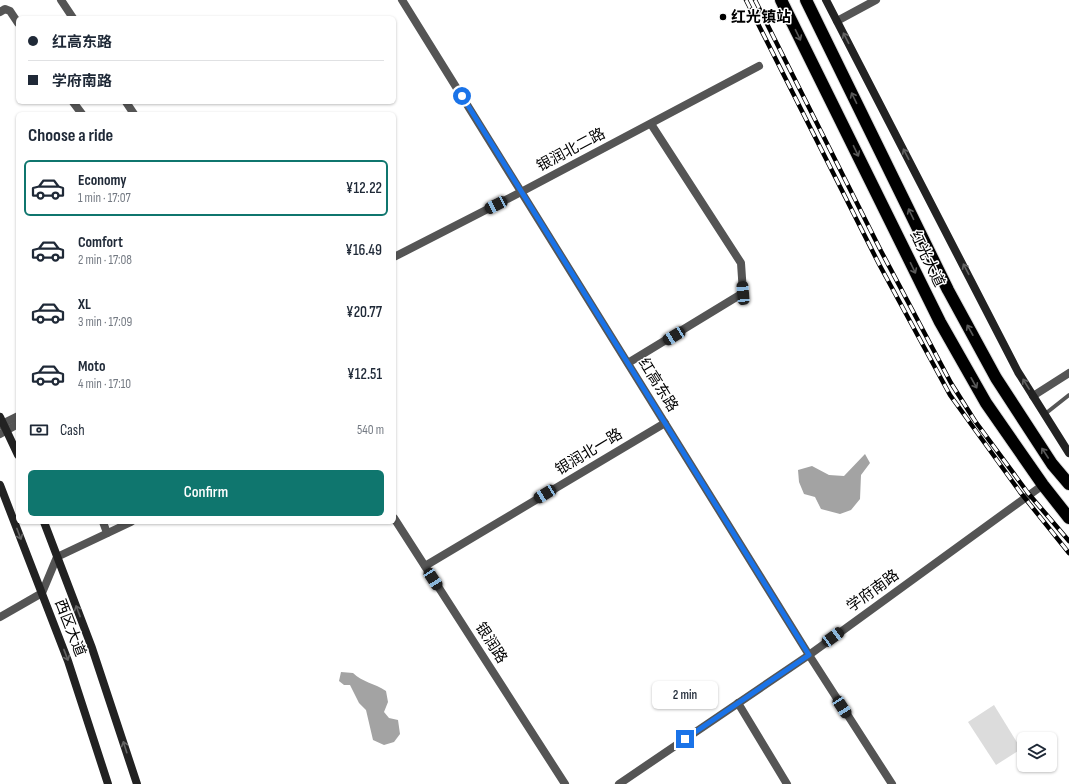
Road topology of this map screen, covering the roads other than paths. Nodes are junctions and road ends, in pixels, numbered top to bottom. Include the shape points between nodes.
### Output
1 (61, 0) edge
2 (402, 0) edge
3 (781, 0) edge
4 (806, 0) edge
5 (826, 0) edge
6 (876, 0) edge
7 (0, 12) edge
8 (72, 16) edge
9 (16, 19) edge
10 (837, 21) junction
11 (759, 66) dead end
12 (651, 124) junction
13 (522, 192) junction
14 (396, 256) edge
15 (628, 363) junction
16 (1069, 373) edge
17 (1069, 395) edge
18 (1034, 396) junction
19 (1044, 414) junction
20 (16, 417) edge
21 (664, 423) junction
22 (16, 424) edge
23 (2, 426) edge
24 (16, 451) edge
25 (1069, 453) edge
26 (1069, 484) edge
27 (0, 485) edge
28 (1043, 485) junction
29 (1069, 518) edge
30 (396, 521) edge
31 (45, 524) edge
32 (104, 524) edge
33 (127, 524) edge
34 (107, 533) junction
35 (57, 557) junction
36 (425, 566) junction
37 (42, 593) junction
38 (0, 617) edge
39 (809, 655) junction
40 (738, 703) junction
41 (108, 784) edge
42 (137, 784) edge
43 (565, 784) edge
44 (619, 784) edge
45 (787, 784) edge
46 (892, 784) edge

1 - 8 street
2 - 13 street, 红高东路
3 -> 28 highway, 红光大道 via 940,322 986,403
26 -> 4 highway, 红光大道 via 1052,464 996,378 948,290
5 - 10 main road
6 - 10 street
7 - 9 street via 5,9 10,11
18 -> 10 main road via 1018,372
11 - 12 street, 银润北二路
12 - 13 street, 银润北二路
12 - 15 street via 741,263 743,293
13 - 14 street, 银润北二路
13 - 15 street, 红高东路
15 - 21 street, 红高东路
16 - 18 street
17 - 19 lane
18 - 19 main road
19 - 25 main road
20 - 23 street
21 - 36 street, 银润北一路
21 - 39 street, 红高东路
22 - 23 street
23 - 24 main road
27 -> 37 main road, 西区大道
28 - 29 highway, 红光大道
28 - 39 street, 学府南路
30 - 36 street, 银润路
31 - 35 main road, 西区大道
32 - 34 street
33 - 34 street
34 - 35 street
35 - 37 street
42 -> 35 main road, 西区大道 via 92,648
36 - 43 street, 银润路
37 - 38 street
37 -> 41 main road, 西区大道 via 68,661
39 - 40 street, 学府南路
39 - 46 street, 红高东路
40 - 44 street, 学府南路
40 - 45 street

